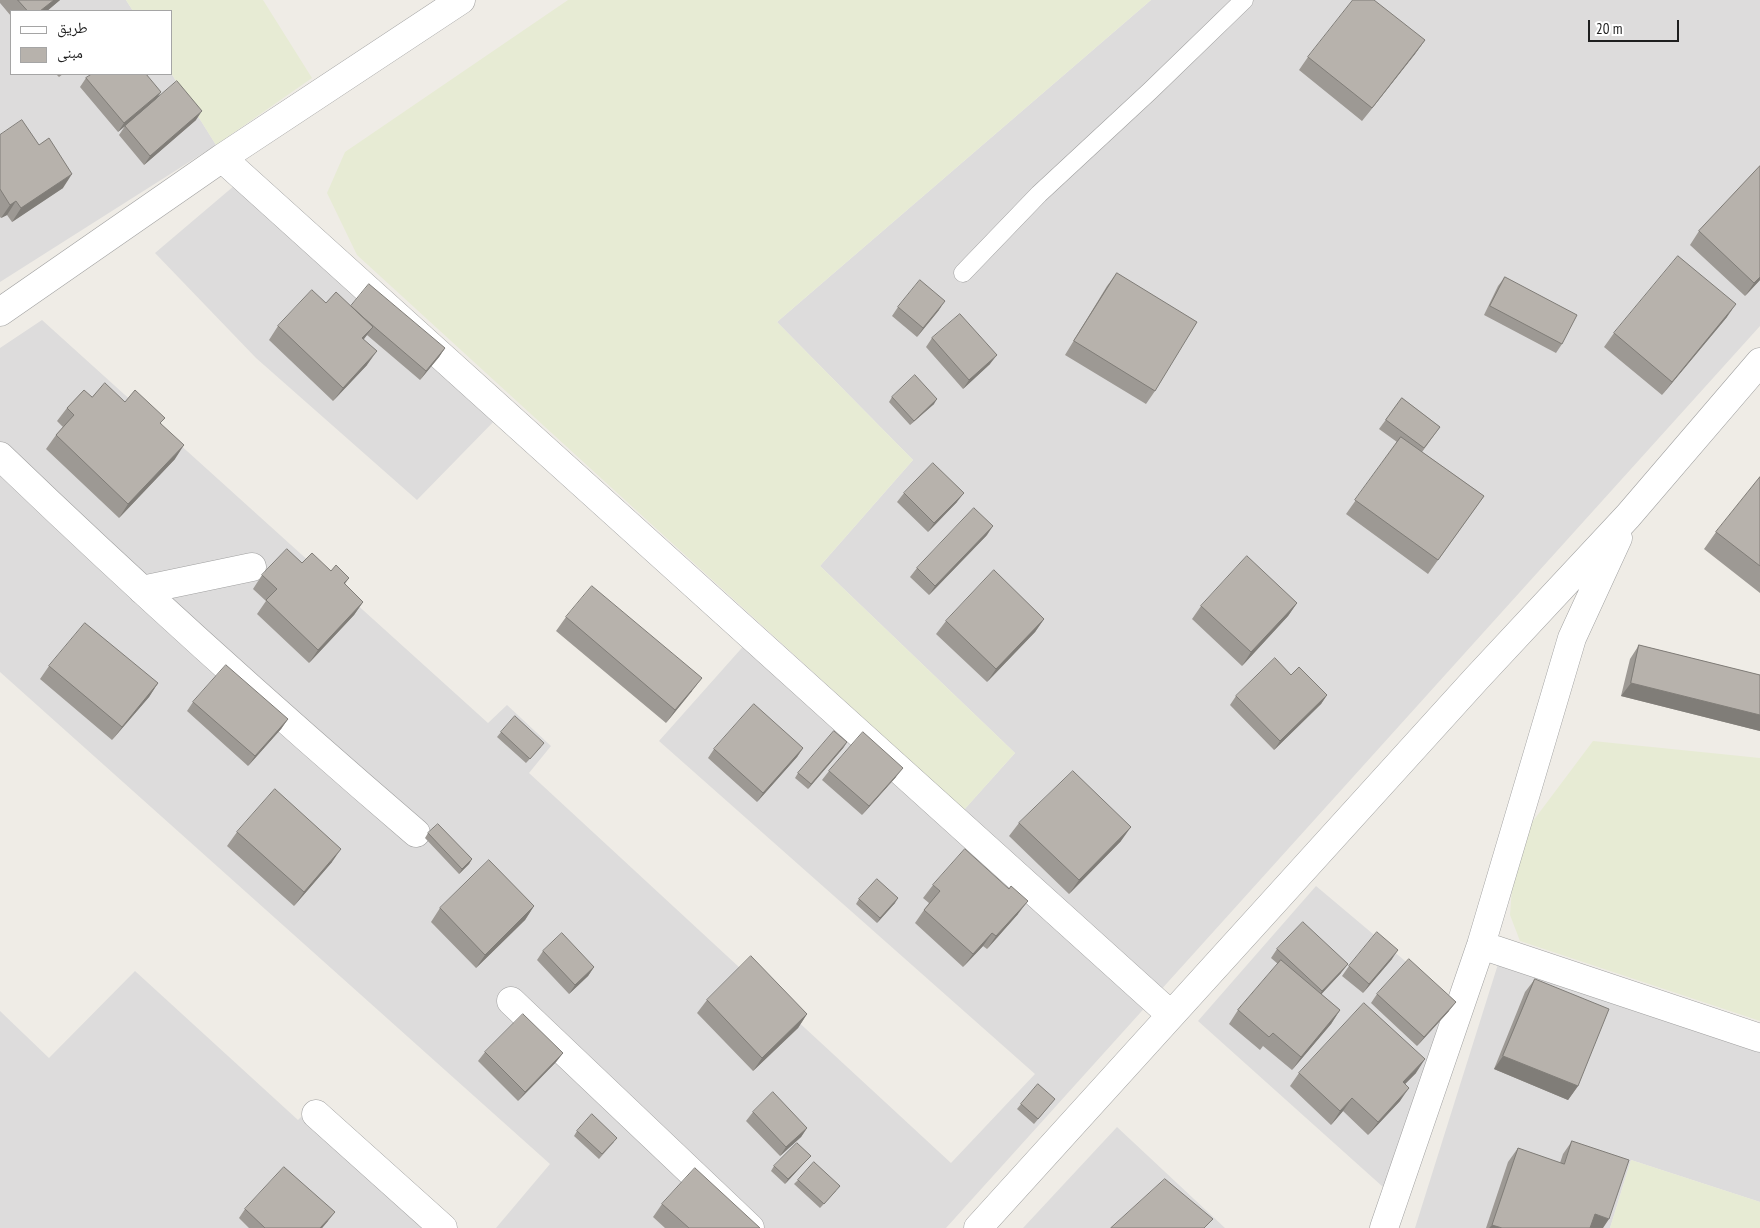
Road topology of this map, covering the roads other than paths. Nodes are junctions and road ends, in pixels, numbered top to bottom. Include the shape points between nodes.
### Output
1 (460, 0) edge
2 (1244, 0) edge
3 (222, 158) junction
4 (963, 273) dead end
5 (0, 312) edge
6 (1760, 362) edge
7 (0, 456) edge
8 (1628, 516) junction
9 (252, 567) dead end
10 (142, 590) junction
11 (416, 833) dead end
12 (1481, 945) junction
13 (510, 1001) dead end
14 (1171, 1015) junction
15 (1760, 1038) edge
16 (316, 1114) dead end
17 (443, 1228) edge
18 (750, 1228) edge
19 (978, 1228) edge
20 (1384, 1228) edge

1 - 3 street
2 - 4 lane via 1039,194
3 - 5 street
3 - 14 street
6 - 8 street
7 - 10 street
8 - 12 street via 1572,638
8 - 14 street
9 - 10 street
10 - 11 street
12 - 15 street
12 - 20 street
13 - 18 street
14 - 19 street
16 - 17 street

